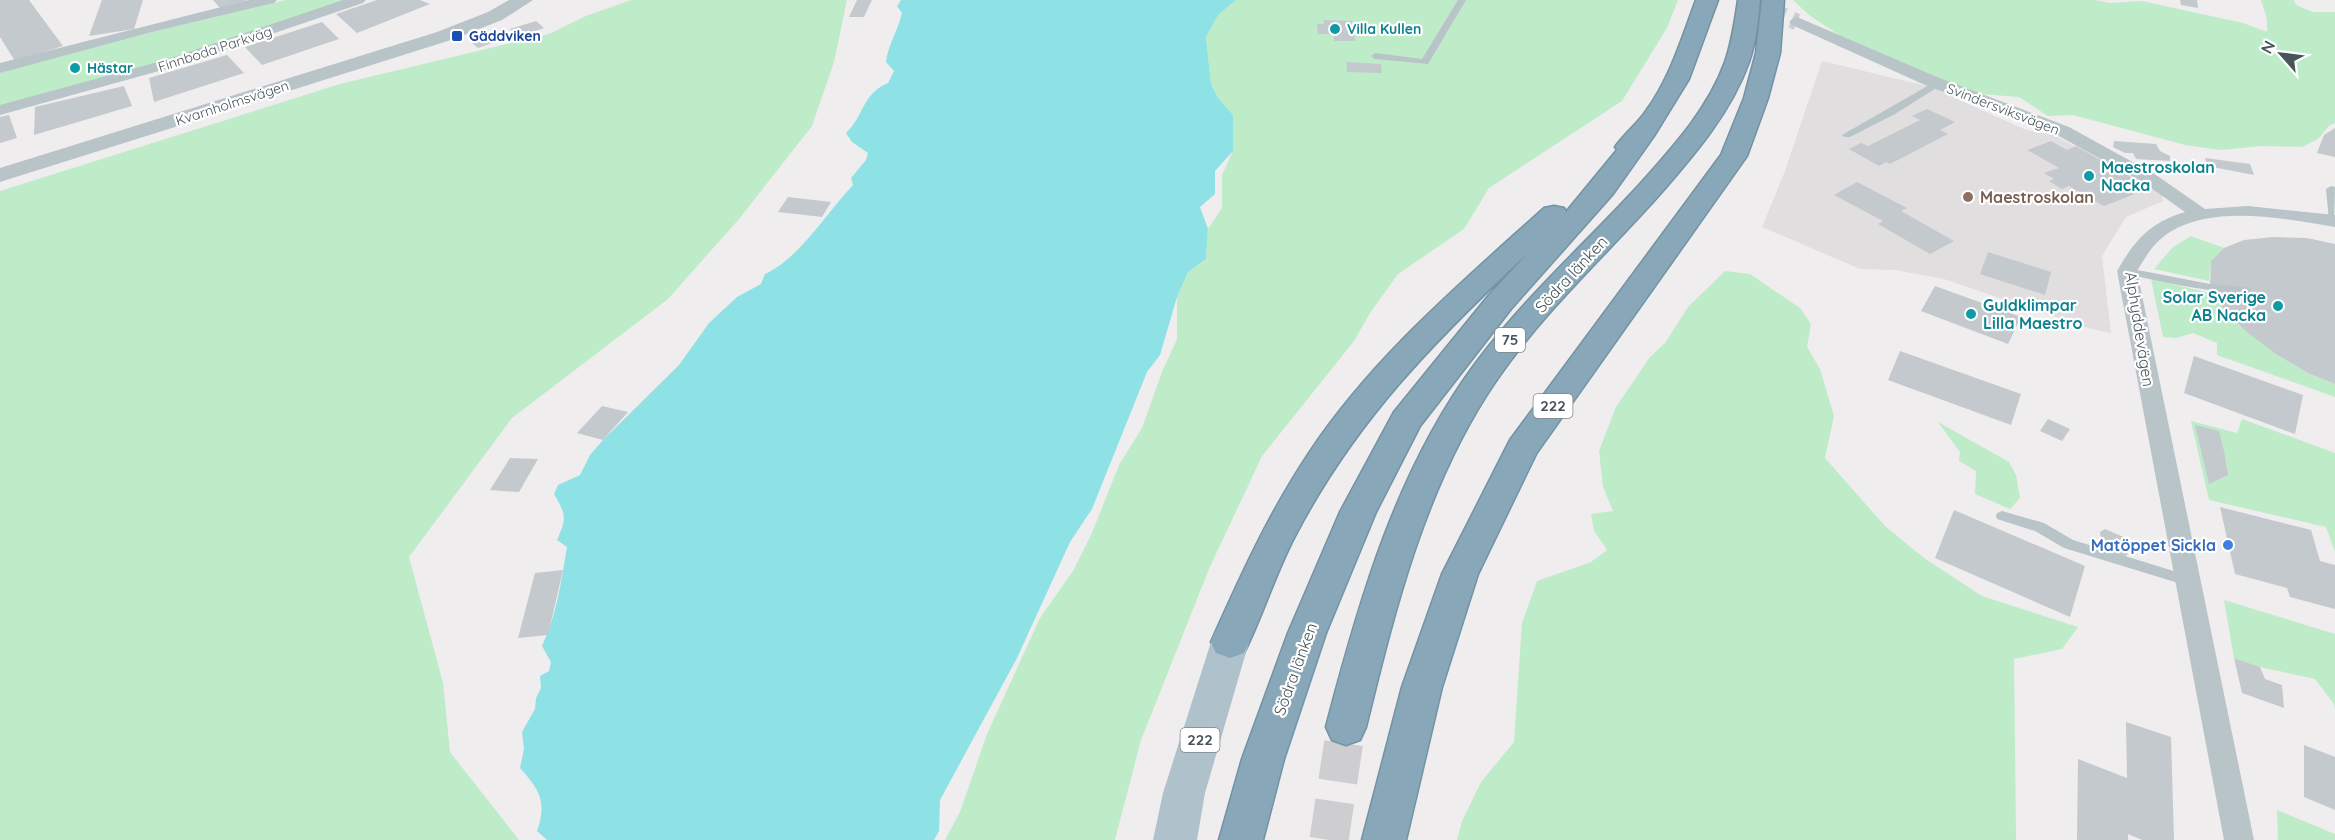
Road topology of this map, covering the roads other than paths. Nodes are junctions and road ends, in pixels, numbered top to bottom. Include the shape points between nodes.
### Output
1 (269, 0) edge
2 (358, 0) edge
3 (523, 0) edge
4 (544, 0) edge
5 (1462, 0) edge
6 (1707, 0) edge
7 (1749, 0) edge
8 (1773, 0) edge
9 (1797, 22) tunnel mouth
10 (464, 29) junction
11 (1375, 56) dead end
12 (0, 68) edge
13 (1938, 83) junction
14 (0, 110) edge
15 (1645, 131) junction
16 (1847, 135) dead end
17 (0, 175) edge
18 (2335, 190) edge
19 (2200, 214) junction
20 (2335, 221) edge
21 (2127, 271) junction
22 (2247, 290) dead end
23 (2002, 516) dead end
24 (2188, 581) junction
25 (1230, 642) joint
26 (1346, 727) tunnel mouth
27 (1175, 840) edge
28 (1242, 840) edge
29 (1384, 840) edge
30 (2239, 840) edge

1 - 12 street, Finnboda Parkväg
2 - 14 street, Finnboda Parkväg via 171,63
3 - 10 street, Kvarnholmsvägen
4 - 10 street, Kvarnholmsvägen via 484,25
5 - 11 lane via 1425,62
6 - 15 highway, 222 via 1667,101
7 - 26 highway, Södra länken / 75 via 1743,43 1731,78 1706,120 1678,159 1505,345 1469,397 1443,444 1401,541 1369,635
8 - 29 highway, 222 via 1768,53 1734,156 1522,449 1460,574 1422,687
9 - 13 street, Svindersviksvägen
10 - 17 street, Kvarnholmsvägen
13 - 16 lane
13 - 19 street, Svindersviksvägen via 2062,131 2150,179
15 - 25 highway, 222 via 1435,323 1367,398 1321,461 1277,535
15 - 28 highway, Södra länken / 75 via 1603,188 1500,302 1406,420 1358,512 1307,633 1263,759
18 - 20 lane via 2331,189
19 - 20 street, Alphyddevägen via 2228,210
19 - 21 street, Alphyddevägen via 2146,239 2134,252
21 - 22 lane
21 - 24 street, Alphyddevägen
23 - 24 lane via 2039,527 2069,544
24 - 30 street, Alphyddevägen
25 - 27 main road, 222 via 1184,793

